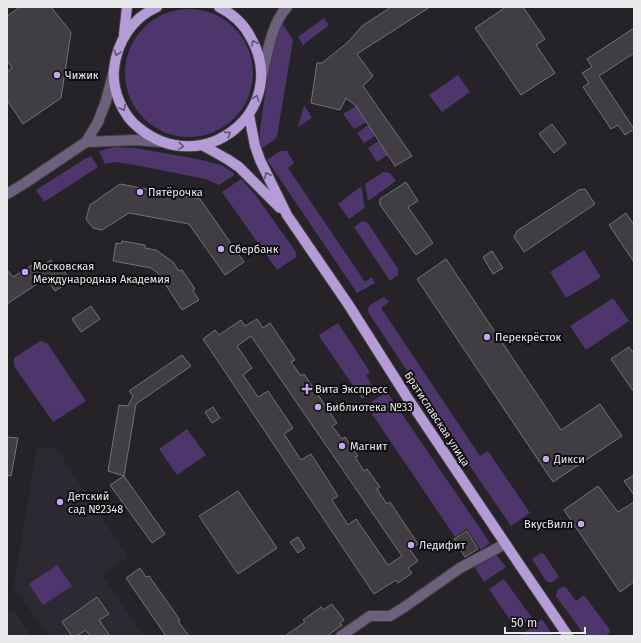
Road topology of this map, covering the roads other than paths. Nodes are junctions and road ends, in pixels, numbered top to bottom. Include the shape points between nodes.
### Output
1 (127, 7) edge
2 (157, 7) edge
3 (219, 7) edge
4 (287, 7) edge
5 (124, 36) junction
6 (114, 71) junction
7 (261, 80) junction
8 (248, 115) junction
9 (86, 142) junction
10 (161, 142) junction
11 (202, 145) junction
12 (7, 194) edge
13 (287, 215) junction
14 (505, 544) junction
15 (341, 636) edge
16 (568, 636) edge

1 - 5 main road
2 - 5 main road via 141,16
7 -> 3 main road via 258,51 247,30 235,17
4 - 7 street via 271,37
5 -> 6 main road via 115,59
6 - 9 street via 98,122
6 -> 10 main road via 115,86 126,114 148,135
8 -> 7 main road via 257,98
11 -> 8 main road via 228,135
13 -> 8 main road, Братиславская улица via 260,160
9 - 10 street
9 - 12 street
10 -> 11 main road via 191,147
11 - 13 main road, Братиславская улица via 239,167
13 - 14 main road, Братиславская улица
14 - 15 street via 460,568 390,616 370,616
14 - 16 main road, Братиславская улица

